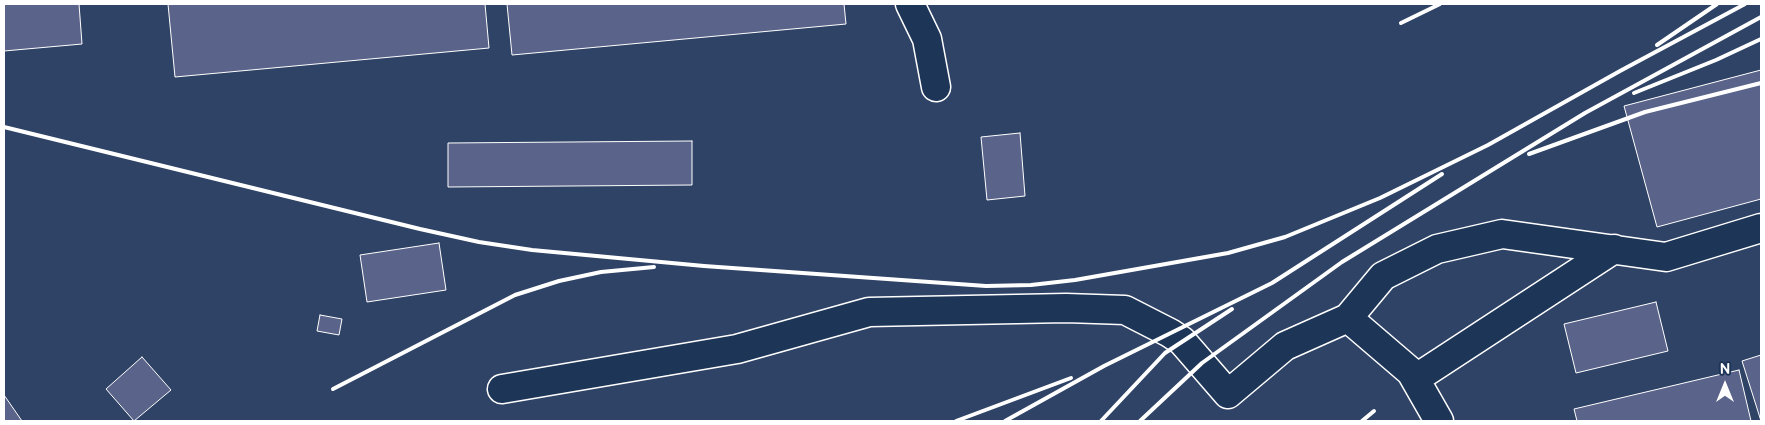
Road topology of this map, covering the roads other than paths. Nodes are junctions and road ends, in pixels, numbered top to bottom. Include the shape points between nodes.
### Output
1 (910, 4) edge
2 (936, 88) dead end
3 (1761, 228) edge
4 (1614, 249) junction
5 (1348, 318) junction
6 (1415, 379) junction
7 (502, 389) dead end
8 (1439, 421) edge

1 - 2 lane via 928,39
3 - 4 lane via 1666,257
4 - 5 lane via 1502,234 1437,249 1383,276
4 - 6 lane
5 - 6 lane
5 - 7 lane via 1285,346 1228,394 1170,333 1126,310 1066,308 869,312 737,349
6 - 8 lane

